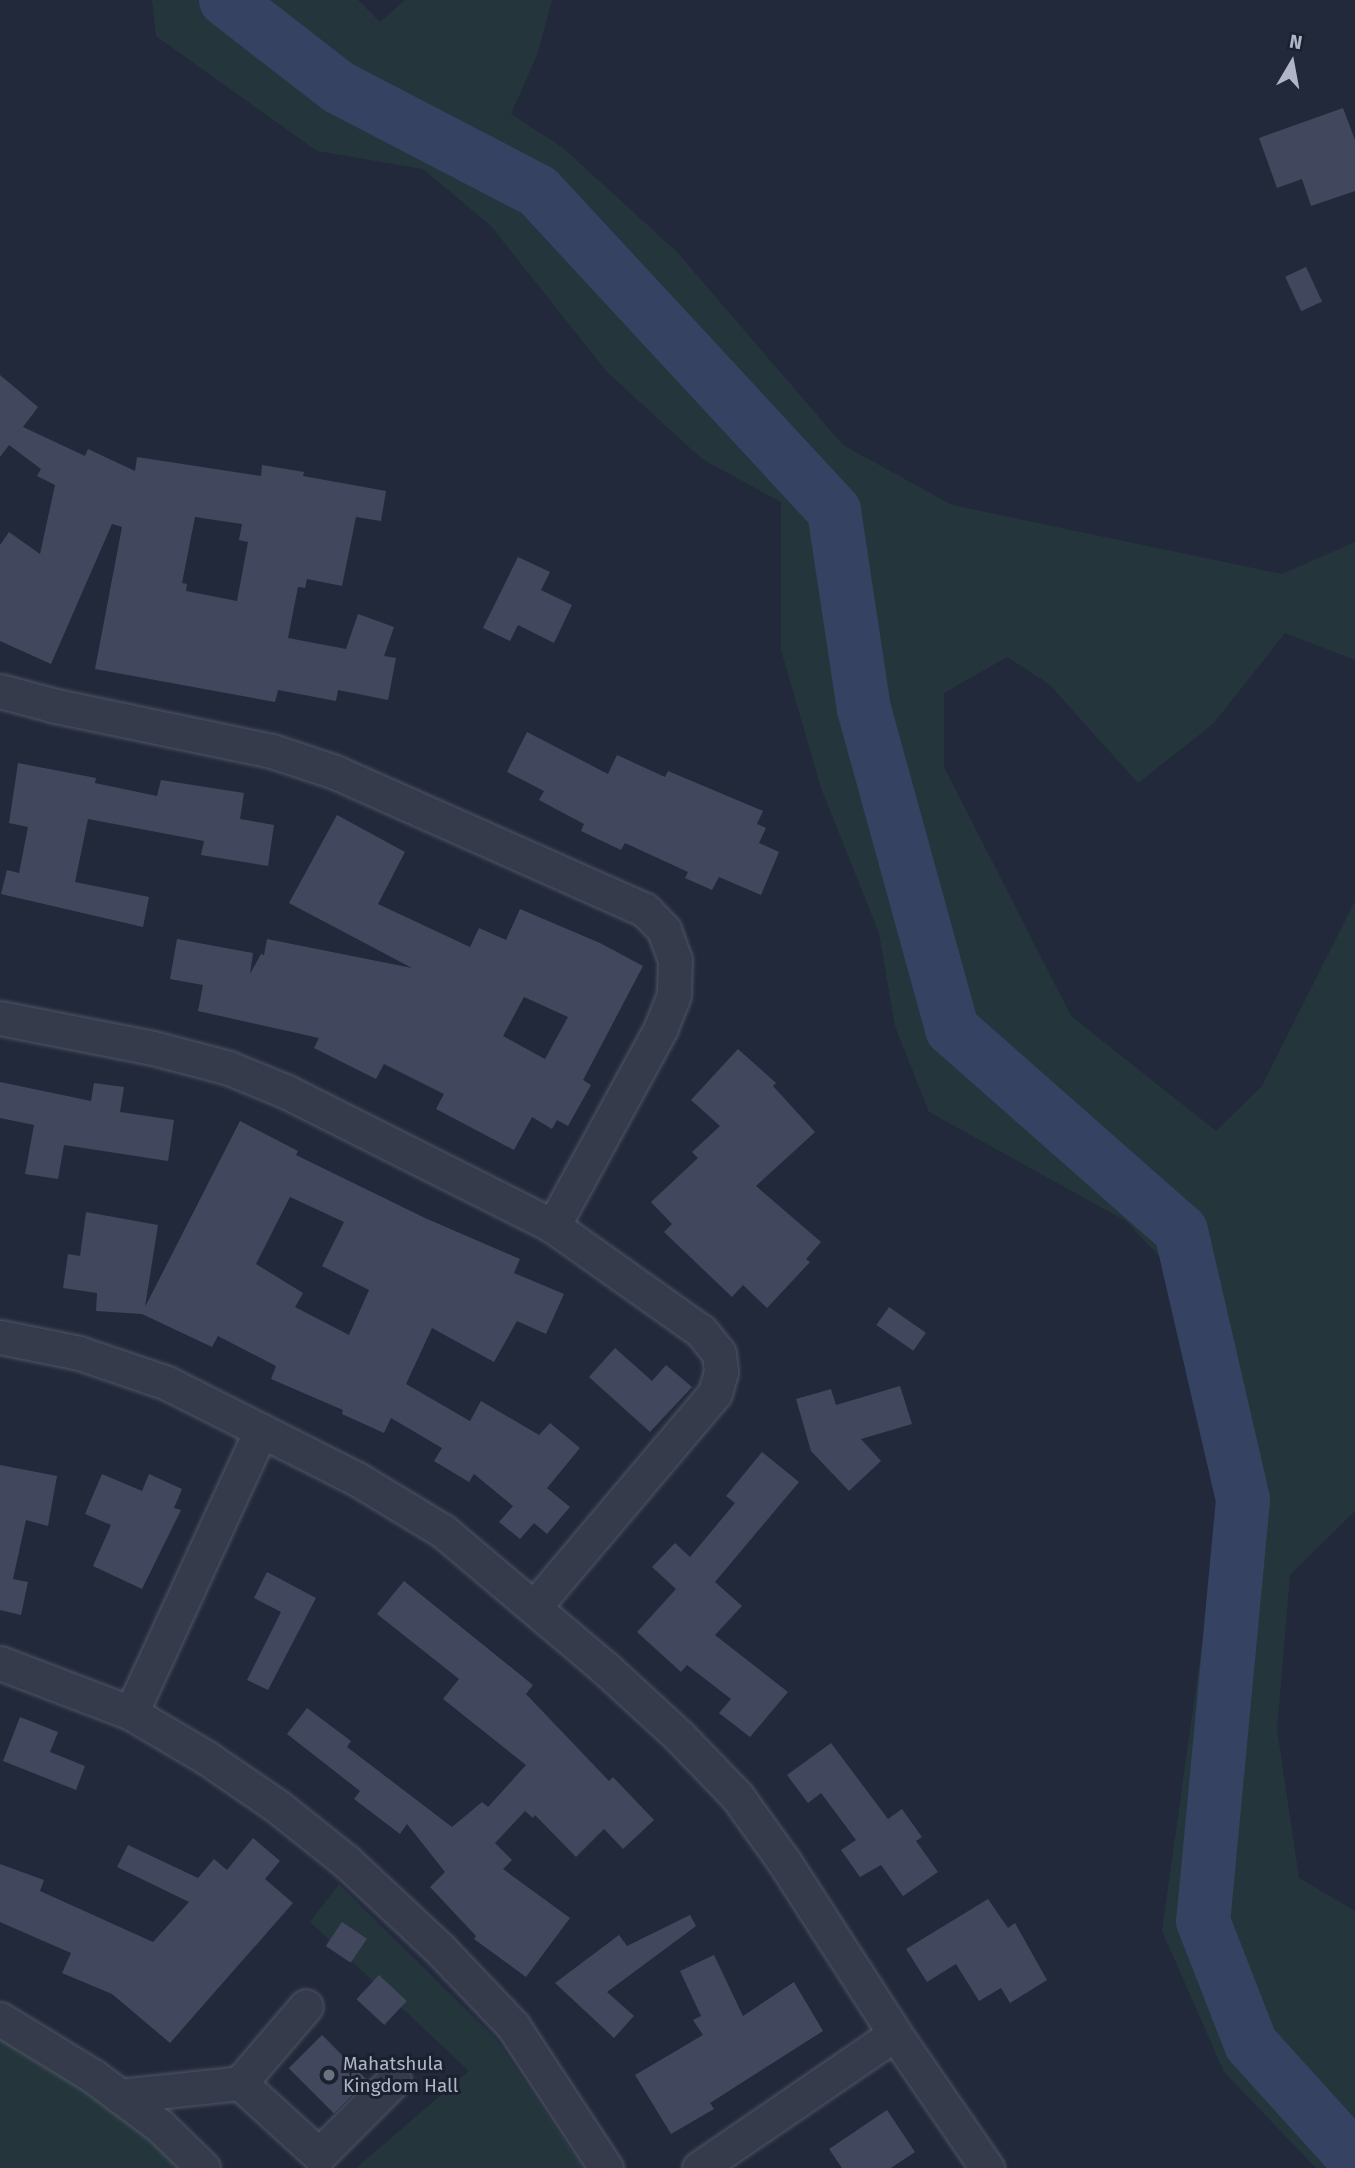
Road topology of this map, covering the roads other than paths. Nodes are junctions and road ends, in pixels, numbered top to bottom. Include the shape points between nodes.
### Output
1 (0, 691) edge
2 (0, 1018) edge
3 (553, 1226) junction
4 (0, 1337) edge
5 (261, 1430) junction
6 (535, 1606) junction
7 (0, 1663) edge
8 (131, 1713) junction
9 (306, 2006) dead end
10 (0, 2019) edge
11 (895, 2034) junction
12 (394, 2080) dead end
13 (240, 2083) junction
14 (119, 2096) junction
15 (203, 2168) edge
16 (606, 2168) edge
17 (699, 2168) edge
18 (987, 2168) edge

1 - 3 street via 272,751 335,772 645,910 664,930 676,960 674,995 662,1028
2 - 3 street via 229,1068 285,1091
3 - 6 street via 701,1331 719,1353 721,1372 715,1393
4 - 5 street via 79,1353 167,1383
5 - 6 street via 357,1479 443,1531
5 - 8 street
6 - 11 street via 680,1737 737,1796
7 - 8 street
8 - 16 street via 277,1806 346,1861 441,1950 513,2026
9 - 13 street
10 - 14 street
11 - 17 street
11 - 18 street
12 - 13 street via 319,2155
13 - 14 street
14 - 15 street via 160,2126

